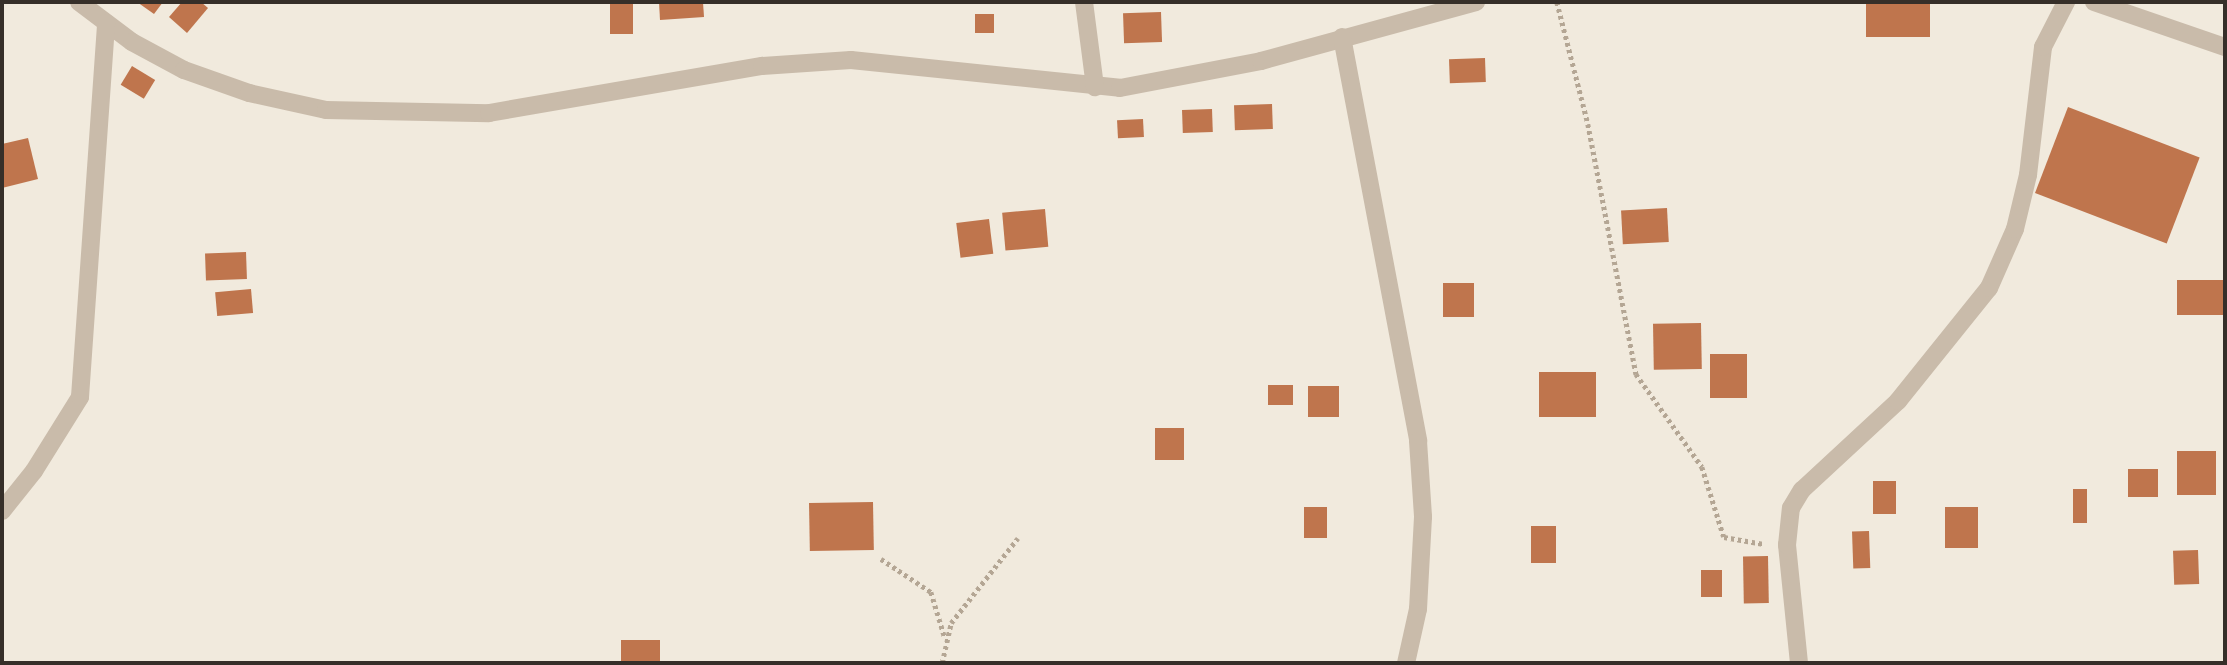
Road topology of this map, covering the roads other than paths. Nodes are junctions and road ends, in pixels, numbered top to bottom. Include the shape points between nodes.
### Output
1 (79, 2) edge
2 (1084, 2) edge
3 (1476, 2) edge
4 (2066, 2) edge
5 (2094, 2) edge
6 (106, 23) junction
7 (1342, 37) junction
8 (2225, 47) edge
9 (1095, 87) junction
10 (2, 511) edge
11 (1406, 663) edge
12 (1799, 663) edge

1 - 6 street
2 - 9 street
3 - 7 street
4 - 12 street via 2043,47 2028,175 2015,229 1989,288 1898,401 1802,490 1791,508 1787,545
5 - 8 street
6 - 9 street via 184,70 249,93 326,110 489,113 762,66 851,60
6 - 10 street via 80,397 34,471
7 - 9 street via 1261,61 1153,84
7 - 11 street via 1418,441 1423,517 1419,595

